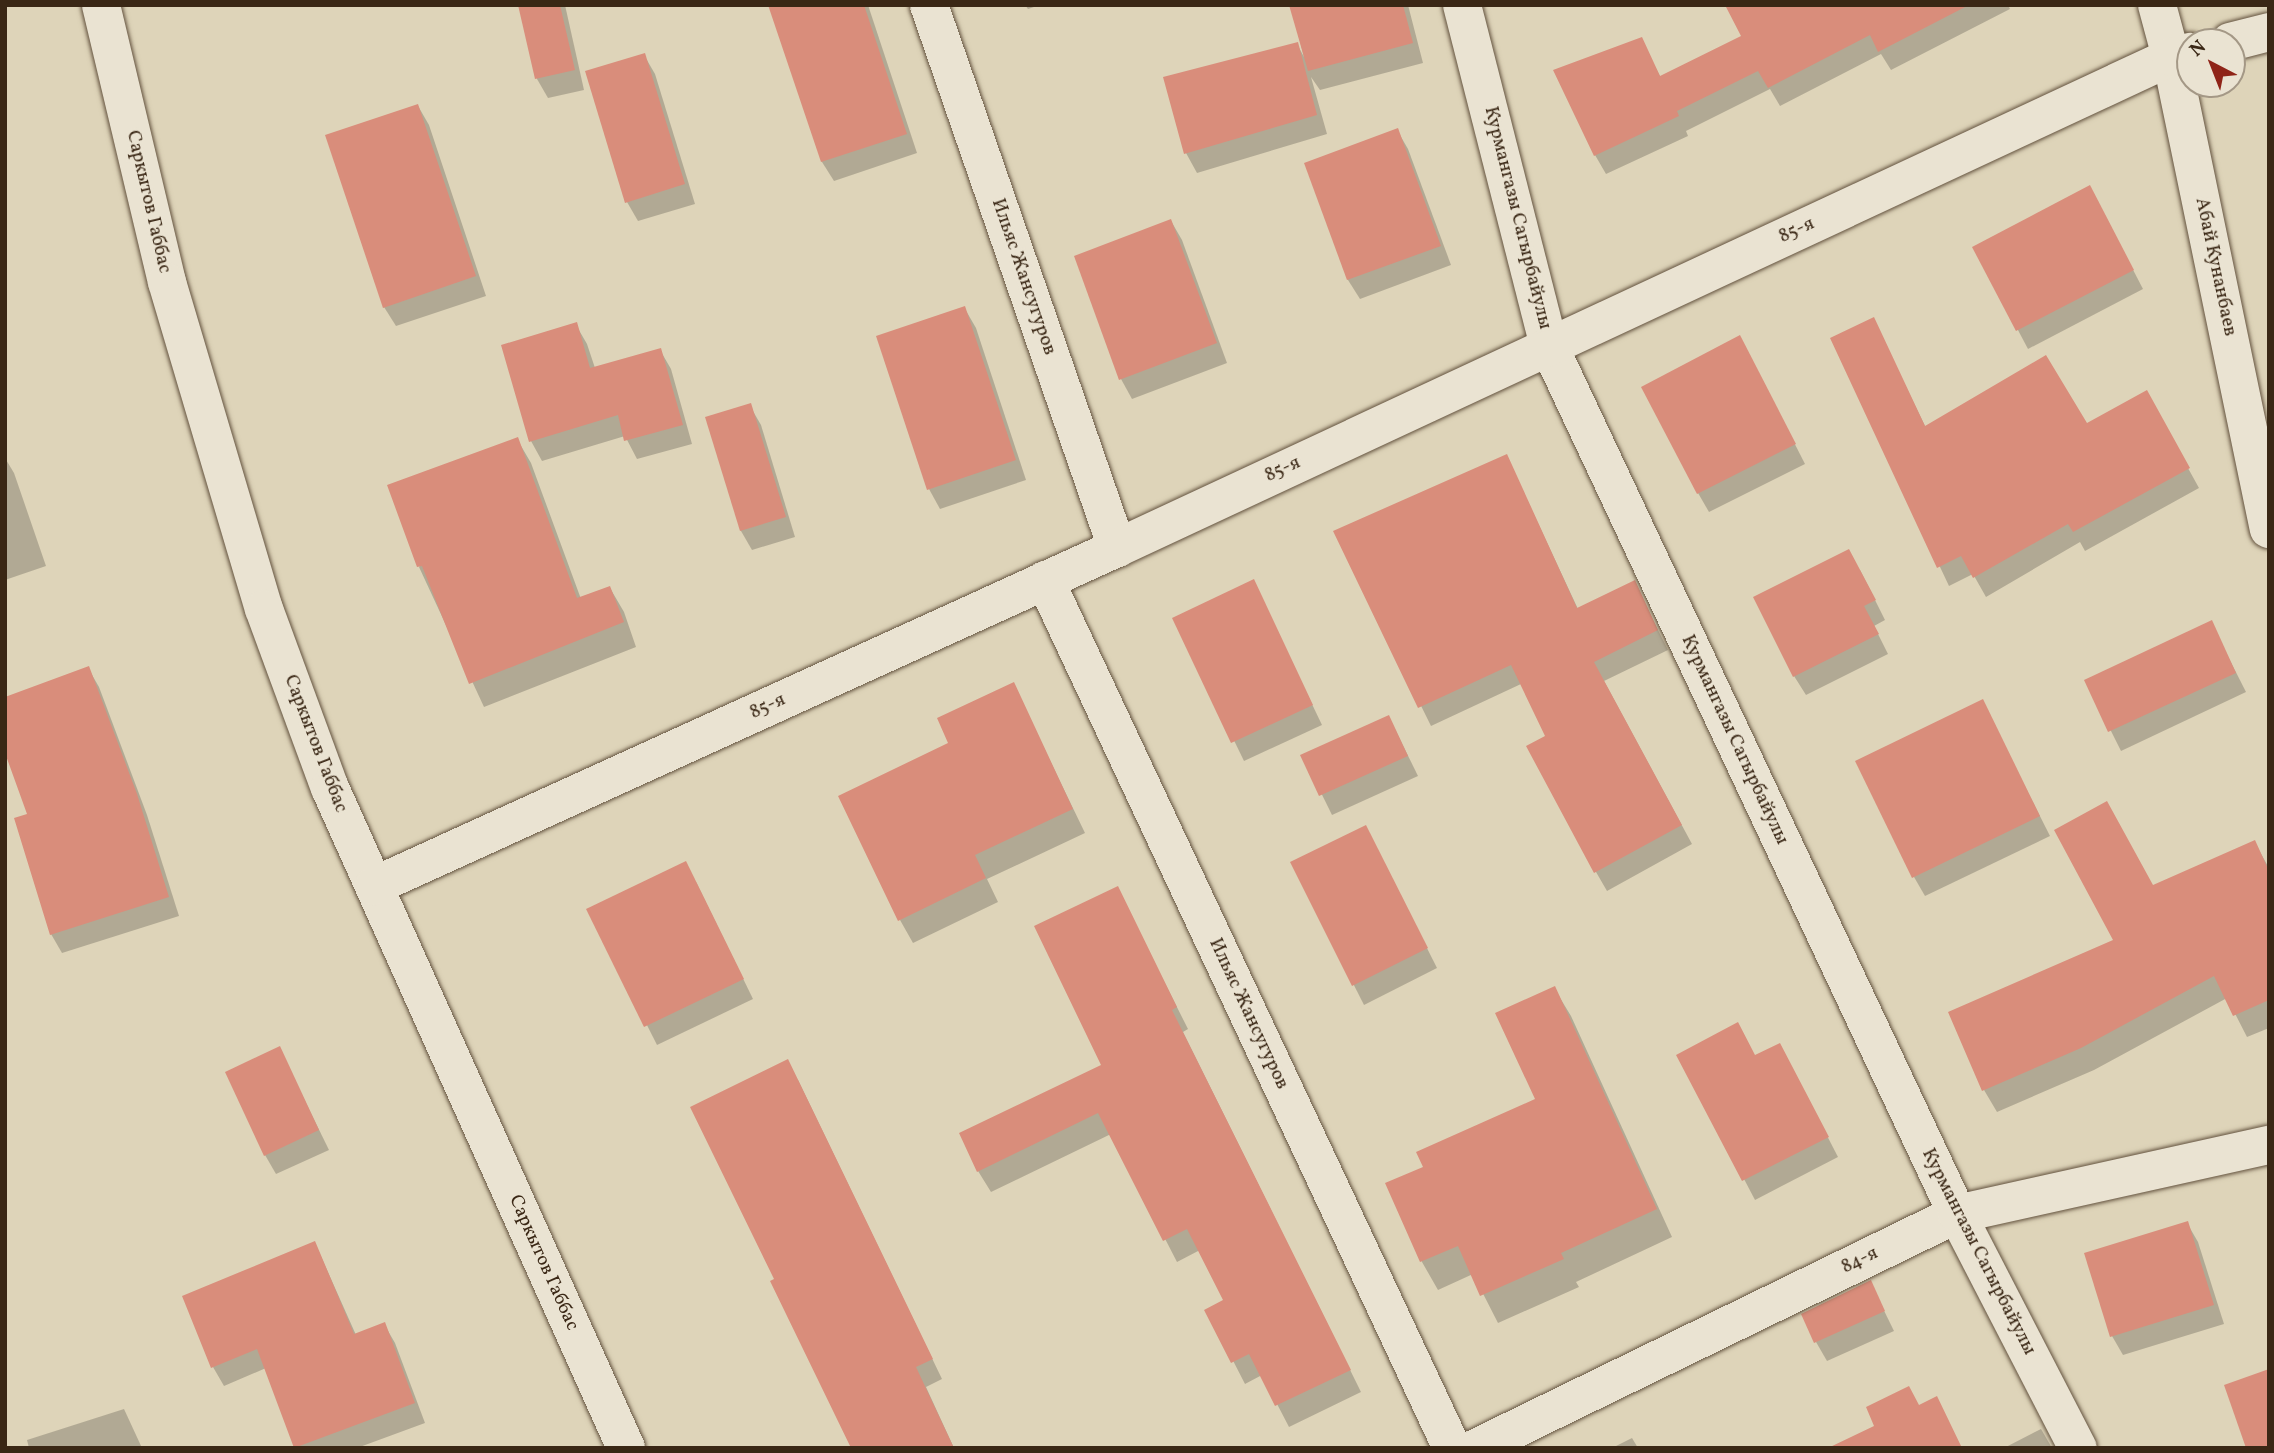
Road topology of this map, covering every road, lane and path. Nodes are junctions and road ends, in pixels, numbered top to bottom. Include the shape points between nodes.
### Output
1 (101, 5) edge
2 (929, 5) edge
3 (1462, 5) edge
4 (2157, 5) edge
5 (2269, 32) edge
6 (2246, 38) edge
7 (2176, 45) edge
8 (2176, 56) edge
9 (2188, 98) edge
10 (1549, 346) junction
11 (2269, 529) edge
12 (1117, 548) junction
13 (1045, 580) junction
14 (374, 886) junction
15 (2269, 1145) edge
16 (1957, 1214) junction
17 (626, 1448) edge
18 (1452, 1448) edge
19 (1476, 1448) edge
20 (2078, 1448) edge

1 - 14 street, Саркытов Габбас via 167,282 264,609 330,788
2 - 12 street, Ильяс Жансугуров
3 - 10 street, Курмангазы Сагырбайулы
4 - 7 street, Абай Кунанбаев
5 - 6 street
8 - 10 street, 85-я
9 - 11 street, Абай Кунанбаев
10 - 12 street, 85-я
10 - 16 street, Курмангазы Сагырбайулы
12 - 13 street, 85-я
13 - 14 street, 85-я
13 - 18 street, Ильяс Жансугуров
14 - 17 street, Саркытов Габбас
15 - 16 street, 84-я
16 - 19 street, 84-я
16 - 20 street, Курмангазы Сагырбайулы

